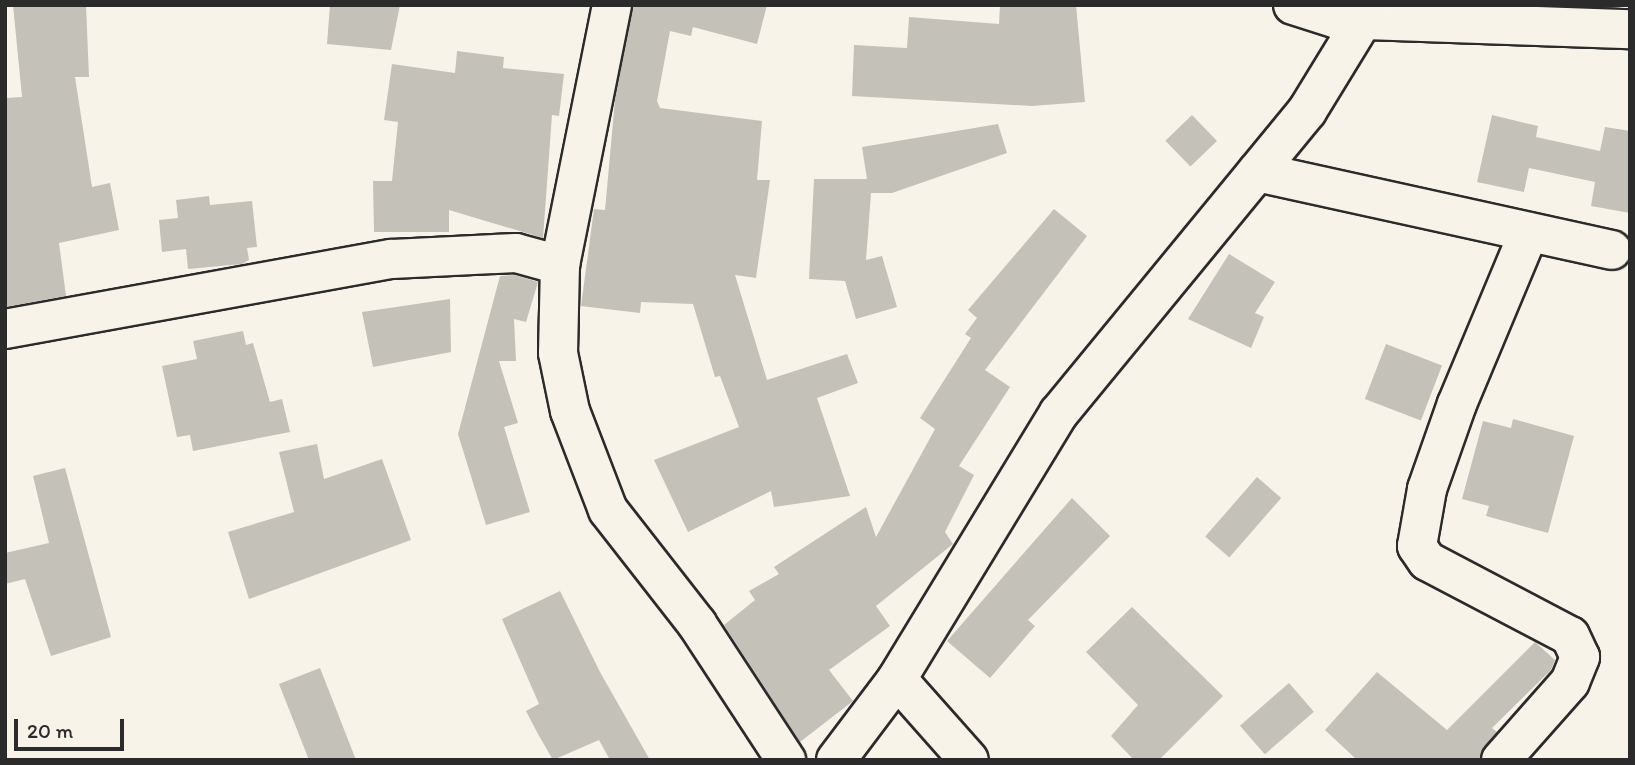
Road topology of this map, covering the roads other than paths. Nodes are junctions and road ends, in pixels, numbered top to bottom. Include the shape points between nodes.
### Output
1 (612, 5) edge
2 (1293, 5) edge
3 (1368, 13) edge
4 (1630, 29) edge
5 (1258, 172) junction
6 (1529, 232) junction
7 (1612, 250) dead end
8 (560, 265) junction
9 (5, 329) edge
10 (897, 680) junction
11 (786, 760) edge
12 (836, 760) edge
13 (969, 760) edge
14 (1501, 760) edge

1 - 8 street
2 - 3 street
3 - 4 street
3 - 5 street via 1307,111
5 - 6 street
5 - 10 street via 1059,413
6 - 7 street
6 - 14 street via 1457,404 1427,489 1417,546 1426,561 1570,636 1580,657 1570,682
8 - 9 street via 516,253 392,259
8 - 11 street via 558,353 570,411 608,510 696,624
10 - 12 street
10 - 13 street

